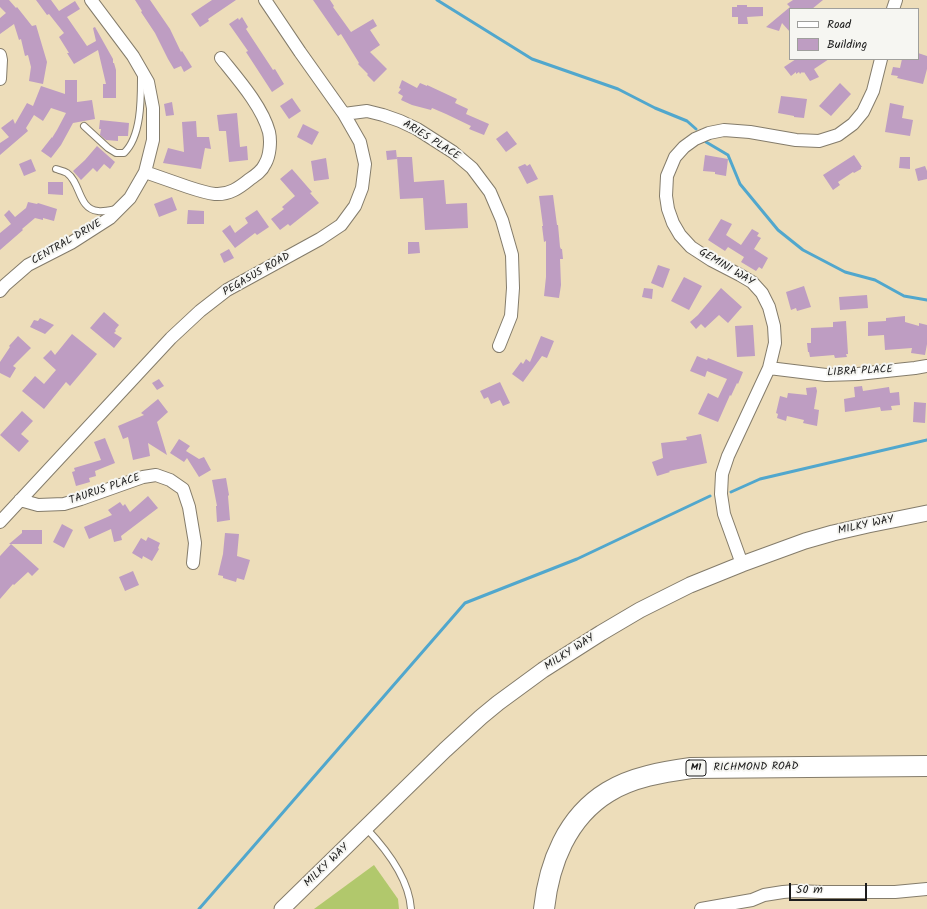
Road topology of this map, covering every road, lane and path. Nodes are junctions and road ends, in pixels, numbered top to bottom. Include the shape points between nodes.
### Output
1 (91, 0) edge
2 (265, 0) edge
3 (0, 55) edge
4 (221, 58) dead end
5 (881, 60) edge
6 (140, 69) junction
7 (0, 78) edge
8 (344, 114) junction
9 (84, 126) dead end
10 (56, 169) dead end
11 (145, 172) junction
12 (119, 209) junction
13 (0, 291) edge
14 (499, 346) dead end
15 (927, 366) edge
16 (769, 368) junction
17 (20, 500) junction
18 (927, 513) edge
19 (0, 522) edge
20 (193, 563) dead end
21 (742, 564) junction
22 (927, 766) edge
23 (366, 828) junction
24 (927, 889) edge
25 (282, 909) edge
26 (411, 909) edge
27 (544, 909) edge
28 (701, 909) edge

1 - 6 street, CENTRAL DRIVE
2 - 8 street, PEGASUS ROAD
3 - 7 street
4 - 11 street via 264,119 270,137 265,164 242,186 224,194 200,191
5 - 16 street, GEMINI WAY via 873,91 863,112 853,124 838,134 819,141 724,130 709,133 684,147 675,157 667,176 668,209 680,235 691,247 752,282 762,293 774,326 775,344
6 - 9 lane via 140,107 134,138 129,148 124,153 116,153
6 - 11 street, CENTRAL DRIVE via 148,82 153,108 153,140
8 - 14 street, ARIES PLACE via 367,111 417,129 453,152 472,168 490,192 502,220 512,255 513,288 510,316
8 - 17 street, PEGASUS ROAD via 360,142 364,164 362,188 356,206 340,225 320,239 227,290 200,311
10 - 12 lane via 67,173 85,205 91,209 98,212
11 - 12 street, CENTRAL DRIVE via 130,198
12 - 13 street, CENTRAL DRIVE via 110,218 71,243 28,266
15 - 16 street, LIBRA PLACE via 826,375
16 - 21 street, GEMINI WAY via 722,474 724,514
17 - 19 street, PEGASUS ROAD
17 - 20 street, TAURUS PLACE via 38,505 64,504 143,477 156,475 170,480 183,489 189,507 195,543
18 - 21 street, MILKY WAY via 833,533
21 - 23 street, MILKY WAY via 690,585 640,610 543,670 481,717
22 - 27 highway, RICHMOND ROAD / M1 via 690,768 643,777 608,792 591,805 570,829 552,866
23 - 25 street, MILKY WAY
23 - 26 lane via 392,860 406,887
24 - 28 street via 895,892 783,892

